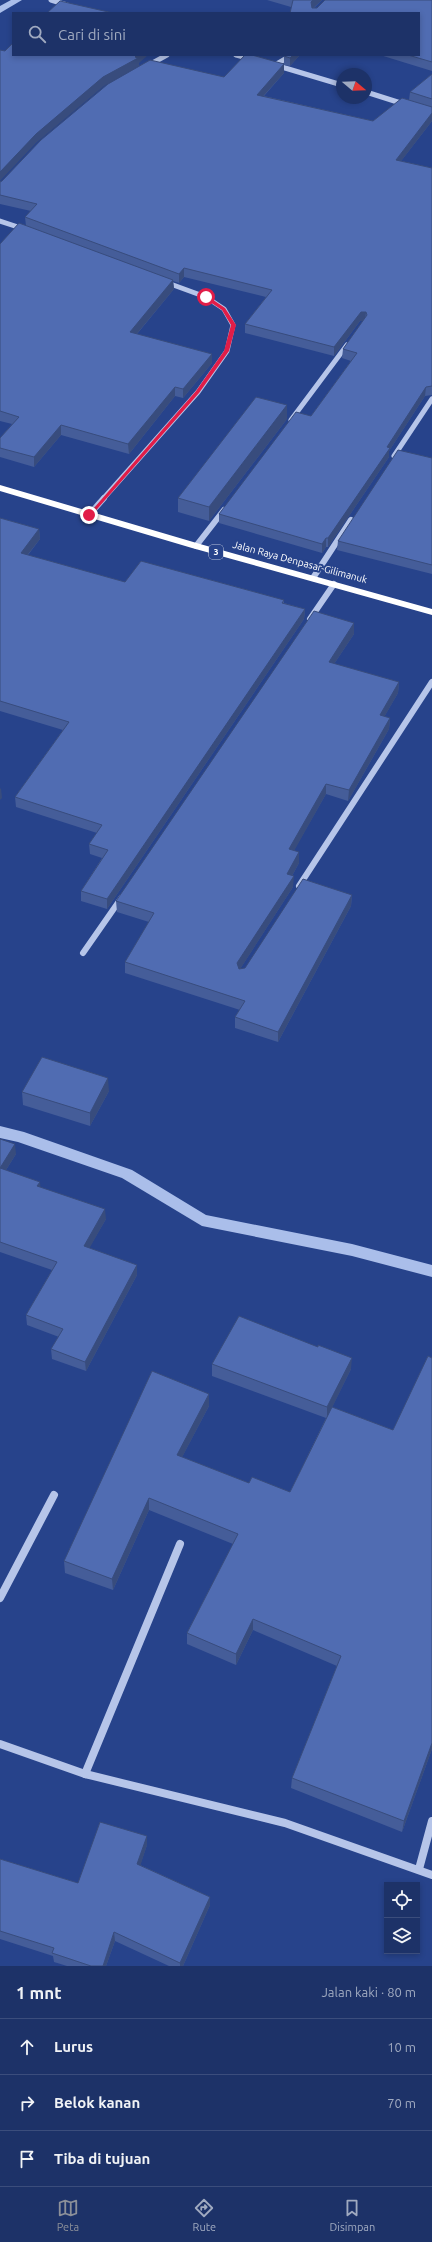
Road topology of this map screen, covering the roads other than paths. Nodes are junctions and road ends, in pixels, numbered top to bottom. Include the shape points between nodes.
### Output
1 (51, 0) edge
2 (72, 6) edge
3 (165, 56) edge
4 (240, 56) edge
5 (290, 56) edge
6 (256, 60) edge
7 (269, 64) edge
8 (275, 65) junction
9 (140, 70) edge
10 (336, 83) edge
11 (372, 94) edge
12 (410, 106) edge
13 (0, 220) edge
14 (30, 232) edge
15 (162, 280) edge
16 (353, 337) edge
17 (432, 399) edge
18 (286, 426) edge
19 (392, 459) edge
20 (0, 488) edge
21 (230, 502) edge
22 (357, 512) edge
23 (89, 515) junction
24 (196, 546) junction
25 (313, 578) junction
26 (334, 584) junction
27 (432, 612) edge
28 (307, 624) edge
29 (432, 682) edge
30 (128, 888) edge
31 (293, 895) edge
32 (84, 953) dead end
33 (54, 1494) dead end
34 (180, 1544) dead end
35 (0, 1598) edge
36 (0, 1744) edge
37 (85, 1774) junction
38 (432, 1821) edge
39 (419, 1869) junction
40 (432, 1876) edge

1 - 2 street
3 - 9 street
4 - 6 street
5 - 8 street
7 - 8 street
8 - 10 street
11 - 12 street
13 - 14 street
15 - 23 street via 206,297 224,309 233,325 227,351 198,392
16 - 18 street
17 - 19 street
20 - 23 highway, Jalan Raya Denpasar-Gilimanuk / 3
21 - 24 street
22 - 25 street
23 - 24 highway, Jalan Raya Denpasar-Gilimanuk / 3
24 - 25 highway, Jalan Raya Denpasar-Gilimanuk / 3
25 - 26 highway, Jalan Raya Denpasar-Gilimanuk / 3
26 - 27 highway, Jalan Raya Denpasar-Gilimanuk / 3
26 - 28 street
29 - 31 street
30 - 32 street
33 - 35 street
34 - 37 street
36 - 37 street
37 - 39 street via 285,1824
38 - 39 street
39 - 40 street

